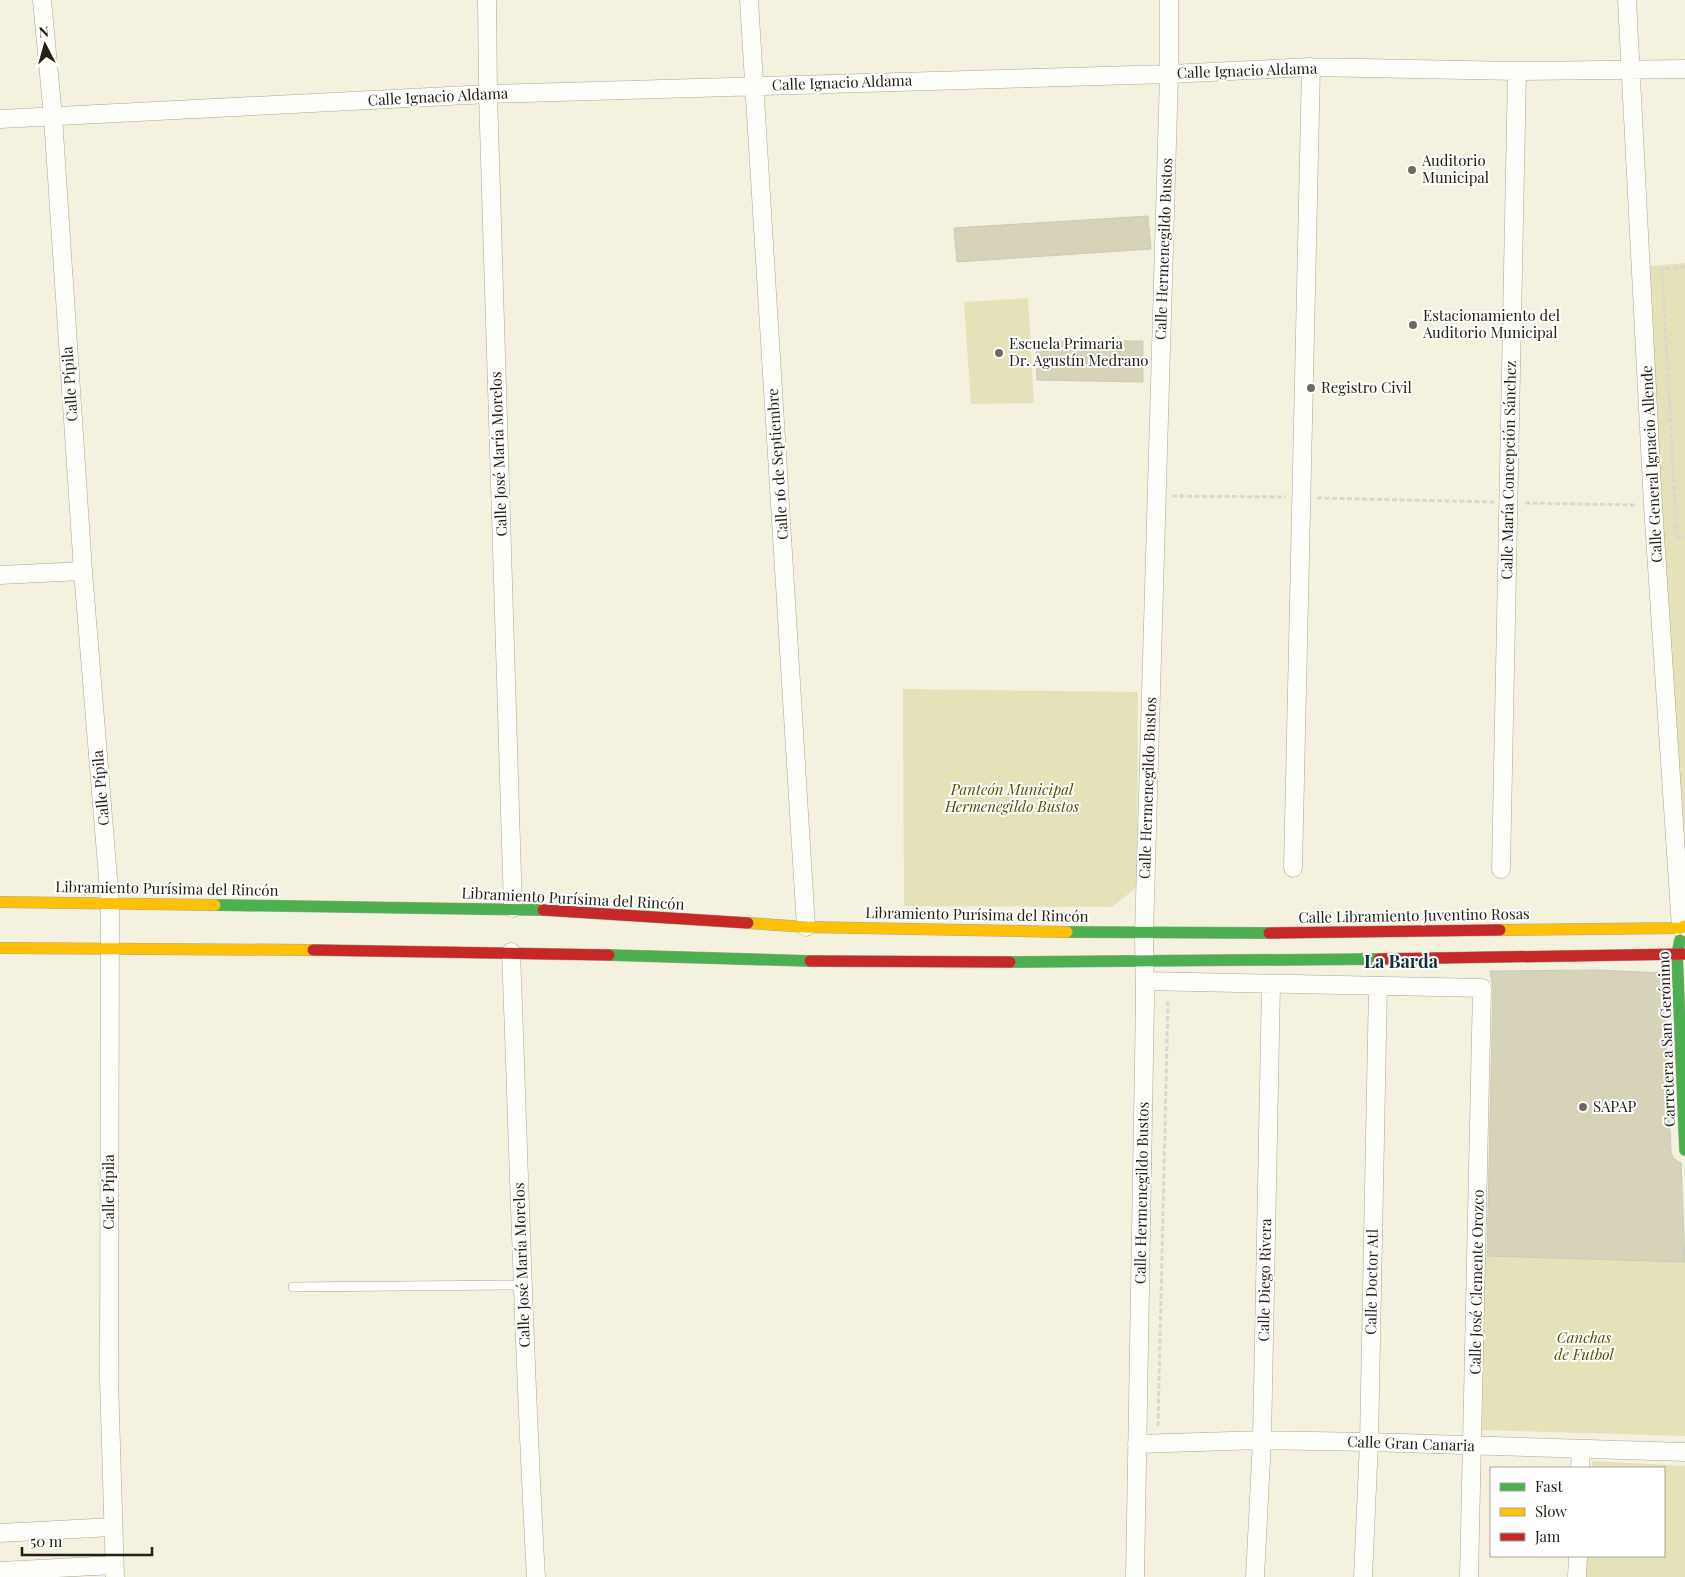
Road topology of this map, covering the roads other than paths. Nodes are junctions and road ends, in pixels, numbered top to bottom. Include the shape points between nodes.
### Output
1 (42, 0) edge
2 (487, 0) edge
3 (749, 0) edge
4 (1169, 0) edge
5 (1627, 0) edge
6 (1311, 67) junction
7 (1685, 69) edge
8 (1631, 70) junction
9 (1516, 71) junction
10 (1169, 74) junction
11 (754, 86) junction
12 (488, 94) junction
13 (53, 118) junction
14 (0, 119) edge
15 (82, 571) junction
16 (0, 575) edge
17 (1293, 868) dead end
18 (1501, 869) dead end
19 (0, 902) edge
20 (110, 903) junction
21 (513, 908) junction
22 (806, 927) junction
23 (1684, 928) edge
24 (1144, 933) junction
25 (0, 948) edge
26 (110, 948) junction
27 (511, 952) junction
28 (1681, 954) edge
29 (1144, 962) junction
30 (1144, 982) junction
31 (1271, 984) junction
32 (1378, 986) junction
33 (1685, 1150) edge
34 (523, 1285) junction
35 (292, 1287) dead end
36 (1262, 1440) junction
37 (1369, 1442) junction
38 (1137, 1444) junction
39 (1474, 1446) junction
40 (1581, 1449) junction
41 (1685, 1452) edge
42 (1580, 1467) edge
43 (113, 1527) junction
44 (0, 1533) edge
45 (1578, 1557) edge
46 (114, 1571) edge
47 (0, 1572) edge
48 (536, 1577) edge
49 (1135, 1577) edge
50 (1255, 1577) edge
51 (1363, 1577) edge
52 (1469, 1577) edge
53 (1577, 1577) edge

1 - 13 street, Calle Pípila
2 - 12 street, Calle José María Morelos
3 - 11 street, Calle 16 de Septiembre
4 - 10 street, Calle Hermenegildo Bustos
5 - 8 street, Calle General Ignacio Allende
6 - 9 street, Calle Ignacio Aldama
6 - 10 street, Calle Ignacio Aldama
6 - 17 street
7 - 8 street, Calle Ignacio Aldama
8 - 9 street, Calle Ignacio Aldama
8 - 23 street, Calle General Ignacio Allende via 1653,506
9 - 18 street, Calle María Concepción Sánchez
10 - 11 street, Calle Ignacio Aldama
10 - 24 street, Calle Hermenegildo Bustos
11 - 12 street, Calle Ignacio Aldama
11 - 22 street, Calle 16 de Septiembre
12 - 13 street, Calle Ignacio Aldama
12 - 21 street, Calle José María Morelos
13 - 14 street, Calle Ignacio Aldama
13 - 15 street, Calle Pípila
15 - 16 street
15 - 20 street, Calle Pípila
19 - 20 main road, Libramiento Purísima del Rincón
20 - 21 main road, Libramiento Purísima del Rincón
20 - 26 street, Calle Pípila
21 - 22 main road, Libramiento Purísima del Rincón
22 - 24 main road, Libramiento Purísima del Rincón
23 - 24 main road, Calle Libramiento Juventino Rosas
23 - 28 main road, Carretera a San Gerónimo
24 - 29 street, Calle Hermenegildo Bustos
25 - 26 main road
26 - 27 main road
26 - 43 street, Calle Pípila via 109,1380
27 - 29 main road via 804,960
27 - 34 street, Calle José María Morelos
28 - 29 main road
28 - 33 main road, Carretera a San Gerónimo
29 - 30 street, Calle Hermenegildo Bustos
30 - 31 street
30 - 38 street, Calle Hermenegildo Bustos
31 - 32 street
31 - 36 street, Calle Diego Rivera
32 - 37 street, Calle Doctor Atl
32 - 39 street, Calle José Clemente Orozco via 1482,988
34 - 35 lane
34 - 48 street, Calle José María Morelos via 524,1378
36 - 37 street, Calle Gran Canaria
36 - 38 street, Calle Gran Canaria
36 - 50 street, Calle Diego Rivera
37 - 39 street, Calle Gran Canaria
37 - 51 street, Calle Doctor Atl
38 - 49 street, Calle Hermenegildo Bustos
39 - 40 street, Calle Gran Canaria
39 - 52 street, Calle José Clemente Orozco
40 - 41 street, Calle Gran Canaria
40 - 42 street
43 - 44 street
43 - 46 street, Calle Pípila
45 - 53 street
46 - 47 street

